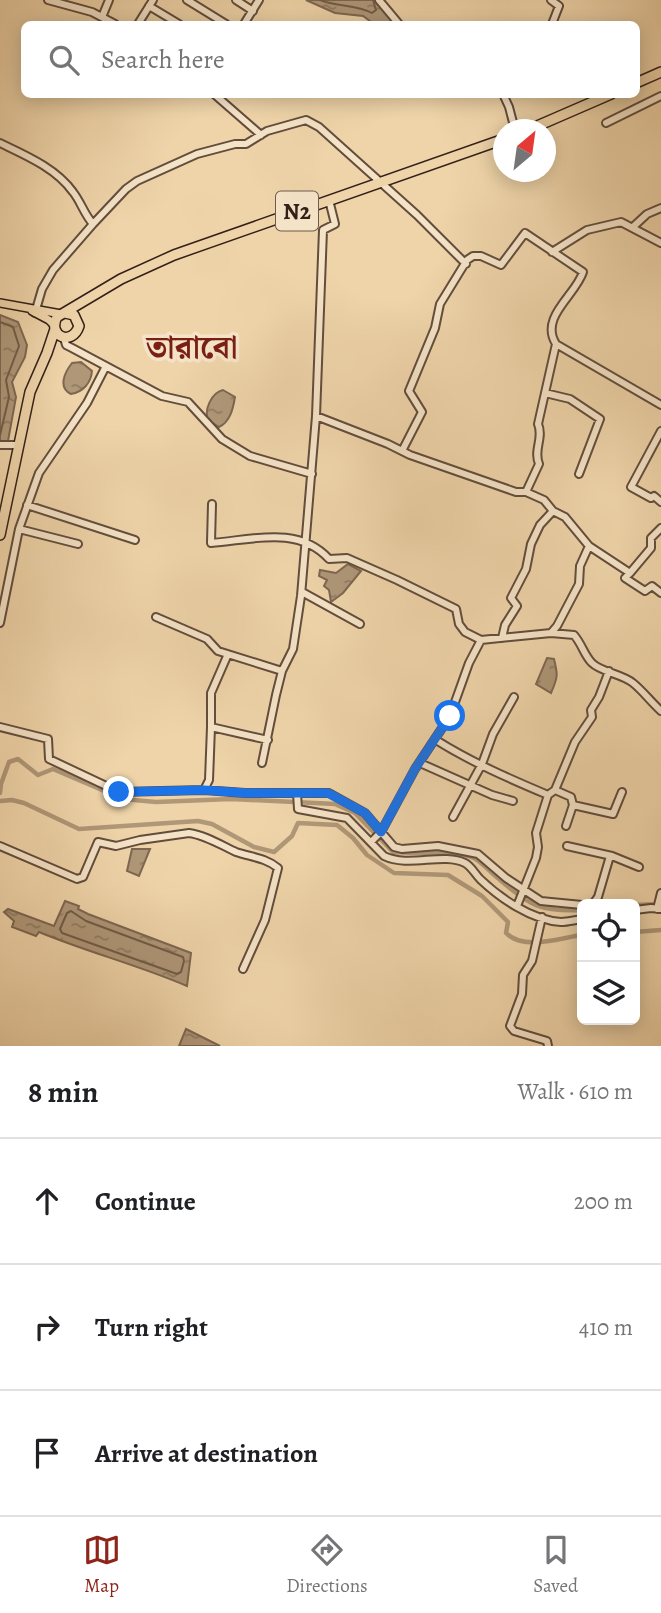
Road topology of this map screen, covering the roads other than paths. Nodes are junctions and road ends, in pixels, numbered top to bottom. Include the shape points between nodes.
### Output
1 (48, 0) edge
2 (110, 0) edge
3 (187, 0) edge
4 (236, 0) edge
5 (259, 0) edge
6 (379, 0) edge
7 (551, 0) edge
8 (151, 3) edge
9 (253, 11) junction
10 (102, 17) junction
11 (109, 21) edge
12 (140, 21) edge
13 (175, 21) edge
14 (221, 21) edge
15 (246, 21) edge
16 (396, 21) edge
17 (553, 21) edge
18 (661, 72) edge
19 (640, 81) edge
20 (661, 96) edge
21 (219, 98) edge
22 (504, 98) edge
23 (602, 98) edge
24 (511, 119) edge
25 (553, 119) edge
26 (606, 123) dead end
27 (261, 135) junction
28 (493, 142) edge
29 (0, 144) edge
30 (379, 182) junction
31 (329, 200) junction
32 (661, 208) edge
33 (93, 224) junction
34 (633, 227) junction
35 (661, 243) edge
36 (552, 252) junction
37 (466, 264) junction
38 (95, 296) junction
39 (0, 303) edge
40 (36, 311) junction
41 (63, 314) junction
42 (79, 323) junction
43 (54, 327) junction
44 (64, 338) junction
45 (555, 344) junction
46 (47, 353) junction
47 (106, 366) junction
48 (545, 393) junction
49 (661, 405) edge
50 (316, 416) junction
51 (661, 431) edge
52 (0, 445) edge
53 (18, 445) junction
54 (402, 451) junction
55 (312, 474) junction
56 (579, 474) dead end
57 (526, 492) junction
58 (661, 502) edge
59 (212, 504) dead end
60 (27, 505) junction
61 (554, 511) junction
62 (661, 528) edge
63 (19, 529) junction
64 (0, 535) edge
65 (135, 540) dead end
66 (305, 542) junction
67 (78, 544) dead end
68 (589, 546) junction
69 (630, 573) junction
70 (302, 592) junction
71 (661, 593) edge
72 (156, 617) dead end
73 (0, 623) edge
74 (359, 624) dead end
75 (551, 633) junction
76 (502, 638) junction
77 (481, 640) junction
78 (228, 654) junction
79 (282, 671) junction
80 (609, 671) junction
81 (514, 697) dead end
82 (661, 711) edge
83 (0, 727) edge
84 (211, 727) junction
85 (268, 740) junction
86 (436, 740) junction
87 (262, 763) dead end
88 (420, 763) junction
89 (482, 764) junction
90 (470, 784) junction
91 (204, 790) junction
92 (555, 790) junction
93 (622, 792) dead end
94 (297, 794) junction
95 (548, 796) junction
96 (513, 801) dead end
97 (573, 805) junction
98 (453, 817) dead end
99 (566, 826) dead end
100 (380, 833) junction
101 (371, 842) junction
102 (0, 846) edge
103 (567, 846) dead end
104 (610, 856) junction
105 (639, 867) dead end
106 (661, 893) edge
107 (520, 896) junction
108 (597, 899) edge
109 (577, 905) edge
110 (659, 909) edge
111 (640, 910) edge
112 (542, 916) junction
113 (577, 920) edge
114 (243, 969) dead end
115 (548, 1046) edge

1 - 10 street
2 - 10 street
3 - 14 street
4 - 9 street
5 - 9 street
6 - 16 street
7 - 17 street via 559,6
8 - 12 street
8 - 13 street
9 - 15 street
10 - 11 street
18 - 19 highway
20 - 26 street
21 - 27 street
22 - 24 street
23 - 25 highway
27 - 30 street via 312,122
27 - 33 street via 246,144 197,154 145,177
28 - 30 highway, N2
29 - 33 street via 31,158 70,188
30 - 31 highway, N2
30 - 37 street
31 - 38 highway, N2 via 149,265
31 - 50 street via 335,224 323,230
32 - 34 street
33 - 40 street via 53,270
34 - 35 street
34 - 36 street via 621,222 587,230
36 - 37 street via 525,233 501,265 481,256 473,256
36 - 45 street via 583,272 558,308 551,331
37 - 54 street via 440,304 409,391 422,412
38 - 41 highway, N2
38 - 42 highway, N2
39 - 40 main road
40 - 41 main road
40 - 43 main road
41 - 42 highway via 74,315
41 - 43 highway, N2
42 - 44 highway, N2 via 76,334
43 - 44 highway
43 - 46 highway, N2
44 - 46 highway, N2
44 - 47 street via 66,345
45 - 48 street
45 - 49 street
46 - 53 highway, N2 via 30,392
47 - 55 street via 162,396 188,402 222,439 250,456
47 - 60 street via 87,404 39,473
48 - 56 street via 570,399 600,419
48 - 57 street via 538,424 536,455 540,464
50 - 54 street
50 - 55 street
51 - 58 street via 631,487
52 - 53 street
53 - 64 highway, N2
54 - 57 street
55 - 66 street
57 - 61 street
59 - 66 street via 211,543 279,536
60 - 63 street
60 - 65 street
61 - 68 street via 565,517
61 - 76 street via 531,544 526,569 511,598 517,606
62 - 69 street via 651,538 652,548
63 - 67 street
63 - 73 street
66 - 70 street
66 - 77 street via 329,559 346,558 456,609 465,632
68 - 69 street
68 - 75 street via 580,566 579,584
69 - 71 street via 625,578 645,591 652,586
70 - 74 street
70 - 79 street via 293,649
72 - 78 street via 207,639
75 - 76 street
75 - 80 street via 574,635 595,667
76 - 77 street
77 - 86 street
78 - 79 street
78 - 84 street via 211,693
79 - 85 street
80 - 82 street via 634,683
80 - 92 street via 592,717 575,742
81 - 89 street
83 - 91 street via 48,739 49,759 119,792
84 - 85 street
84 - 91 street via 209,780
85 - 87 street
86 - 88 street
86 - 89 street
88 - 90 street
88 - 100 street
89 - 90 street
89 - 95 street
90 - 96 street
90 - 98 street
91 - 94 street
92 - 95 street
92 - 97 street via 571,797
93 - 97 street via 613,814
94 - 100 street via 328,793 344,800 365,813
94 - 101 street via 298,809 347,818
95 - 107 street via 536,833 536,858
97 - 99 street
100 - 101 street
100 - 107 street via 402,849 426,846 478,854
101 - 107 street via 391,859 466,863 479,878
102 - 114 street via 77,879 83,877 98,842 116,846 189,833 270,861 278,867 265,920
103 - 104 street
104 - 105 street
104 - 108 street
106 - 110 street
107 - 109 street
107 - 112 street via 528,913
110 - 111 street
112 - 113 street via 560,922
112 - 115 street via 510,1027 547,1041

